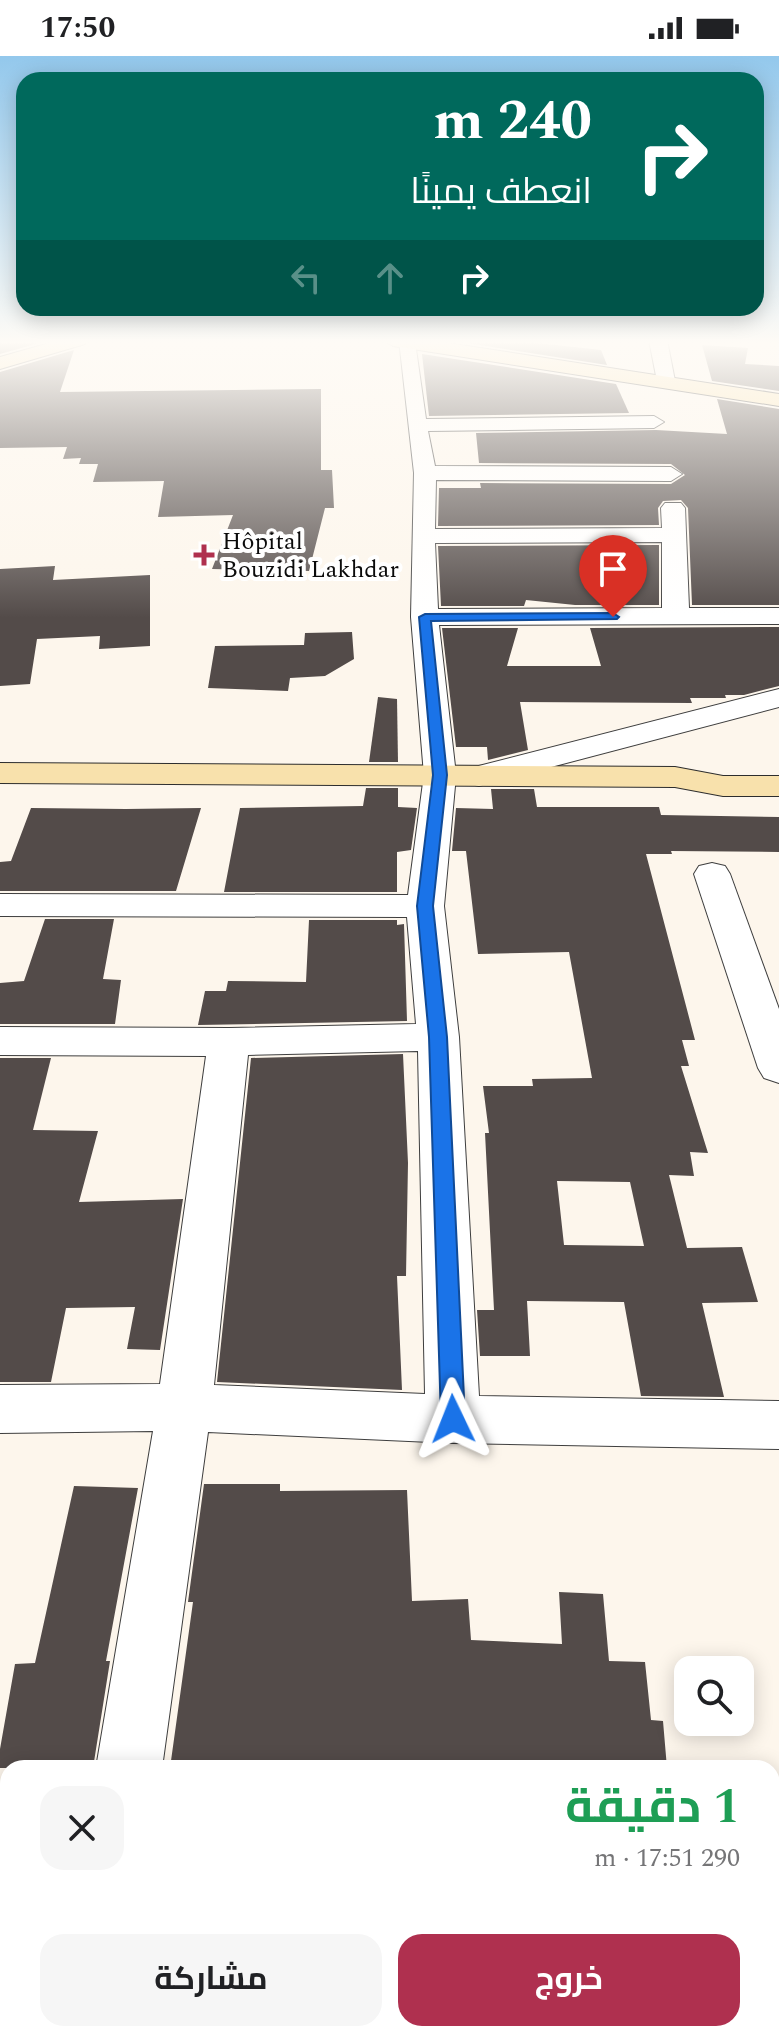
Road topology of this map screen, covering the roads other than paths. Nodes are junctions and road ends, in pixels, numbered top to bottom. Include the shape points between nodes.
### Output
1 (418, 433) edge
2 (657, 433) edge
3 (425, 473) junction
4 (671, 474) junction
5 (675, 535) junction
6 (423, 536) junction
7 (779, 616) edge
8 (425, 617) junction
9 (676, 617) junction
10 (779, 698) edge
11 (779, 768) edge
12 (0, 773) edge
13 (459, 776) junction
14 (675, 777) junction
15 (779, 786) edge
16 (712, 874) dead end
17 (0, 905) edge
18 (425, 906) junction
19 (438, 1037) junction
20 (0, 1041) edge
21 (229, 1042) junction
22 (779, 1068) edge
23 (184, 1407) junction
24 (0, 1409) edge
25 (453, 1419) junction
26 (779, 1425) edge
27 (130, 1760) edge

1 - 3 street
2 - 4 street
3 - 4 street
3 - 6 street
4 - 5 street
5 - 6 street
5 - 9 street
6 - 8 street
7 - 9 street
8 - 9 street
8 - 13 street
10 - 13 street
11 - 14 street via 721,768
12 - 13 street
13 - 14 street
13 - 18 street
14 - 15 street via 723,786
16 - 22 street
17 - 18 street
18 - 19 street
19 - 21 street
19 - 25 street
20 - 21 street
21 - 23 street
23 - 24 street
23 - 25 street
23 - 27 street
25 - 26 street

